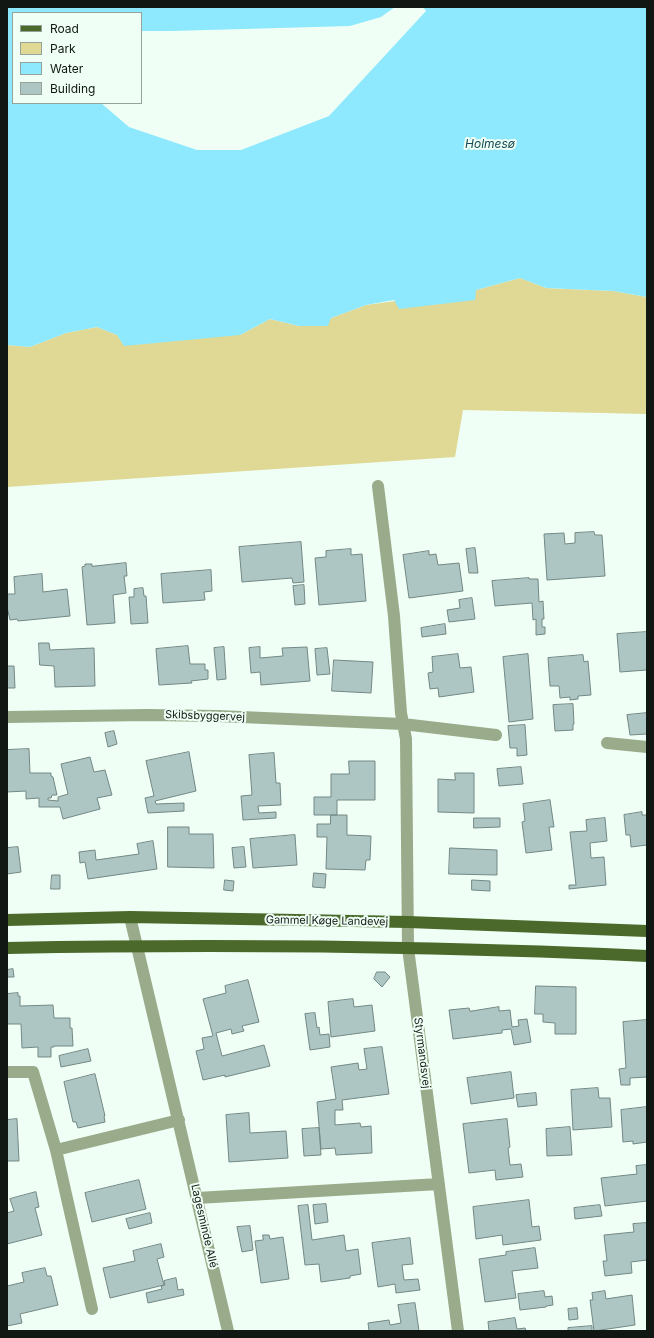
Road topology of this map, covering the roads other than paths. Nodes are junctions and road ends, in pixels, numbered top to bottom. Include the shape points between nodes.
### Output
1 (378, 486) dead end
2 (7, 717) edge
3 (403, 724) junction
4 (496, 735) dead end
5 (607, 743) dead end
6 (647, 747) edge
7 (130, 917) junction
8 (7, 920) edge
9 (408, 922) junction
10 (647, 931) edge
11 (137, 945) junction
12 (7, 948) edge
13 (408, 948) junction
14 (647, 956) edge
15 (7, 1072) edge
16 (179, 1120) junction
17 (56, 1150) junction
18 (439, 1184) junction
19 (197, 1198) junction
20 (92, 1309) dead end
21 (228, 1331) edge
22 (458, 1331) edge

1 - 3 street via 394,616
2 - 3 street, Skibsbyggervej via 218,716
3 - 4 street, Skibsbyggervej
3 - 9 street via 406,739
5 - 6 street
7 - 8 main road, Gammel Køge Landevej
7 - 9 main road, Gammel Køge Landevej
7 - 11 street, Lagesminde Allé
9 - 10 main road, Gammel Køge Landevej
9 - 13 street, Styrmandsvej
11 - 12 main road
11 - 13 main road
11 - 16 street, Lagesminde Allé
13 - 14 main road
13 - 18 street, Styrmandsvej
15 - 17 street via 33,1072
16 - 17 street
16 - 19 street, Lagesminde Allé
17 - 20 street
18 - 19 street
18 - 22 street, Styrmandsvej
19 - 21 street, Lagesminde Allé

